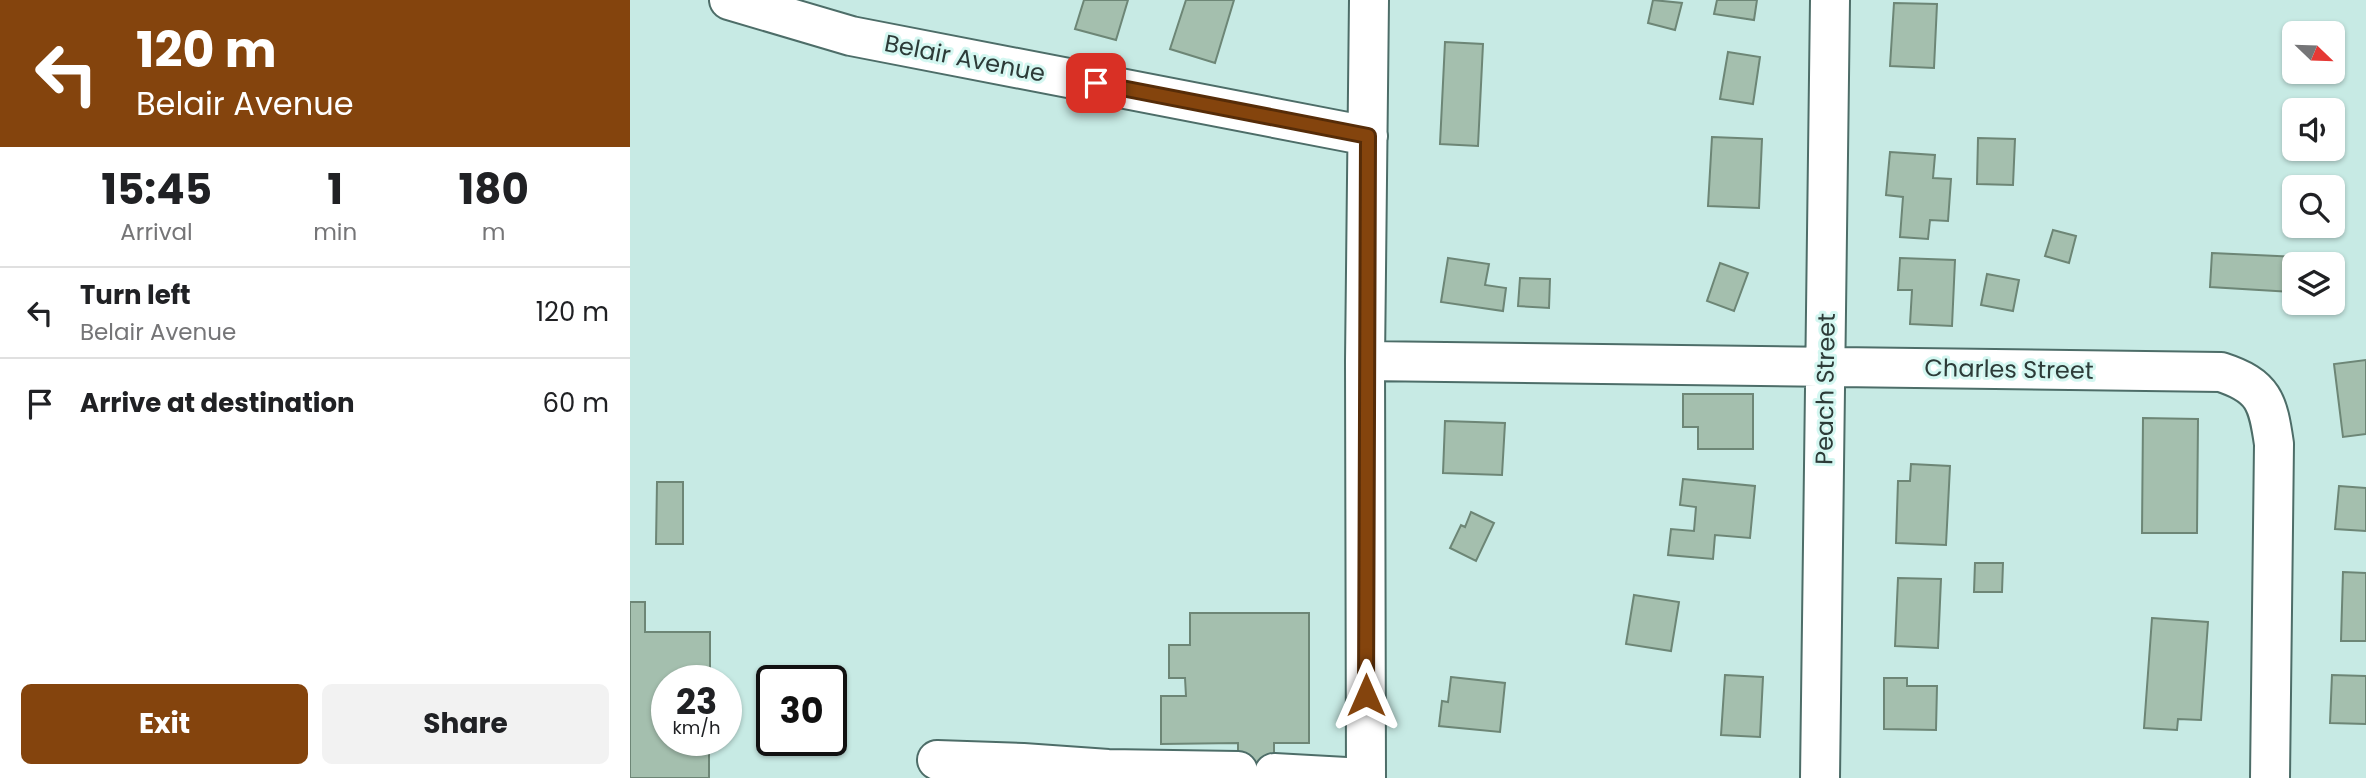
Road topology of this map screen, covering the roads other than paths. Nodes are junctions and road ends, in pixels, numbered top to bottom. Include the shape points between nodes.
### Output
1 (729, 0) edge
2 (1369, 0) edge
3 (1830, 0) edge
4 (1368, 136) junction
5 (1365, 360) junction
6 (1825, 366) junction
7 (937, 760) dead end
8 (1108, 773) edge
9 (1365, 778) edge
10 (1820, 778) edge
11 (2270, 778) edge

1 - 4 street, Belair Avenue via 850,36
2 - 4 street
3 - 6 street, Peach Street
4 - 5 street
5 - 6 street, Charles Street
5 - 9 street
6 - 10 street, Peach Street
6 - 11 street, Charles Street via 2221,372 2258,391 2270,412 2274,444
7 - 8 street via 1023,762
8 - 9 street via 1256,772

